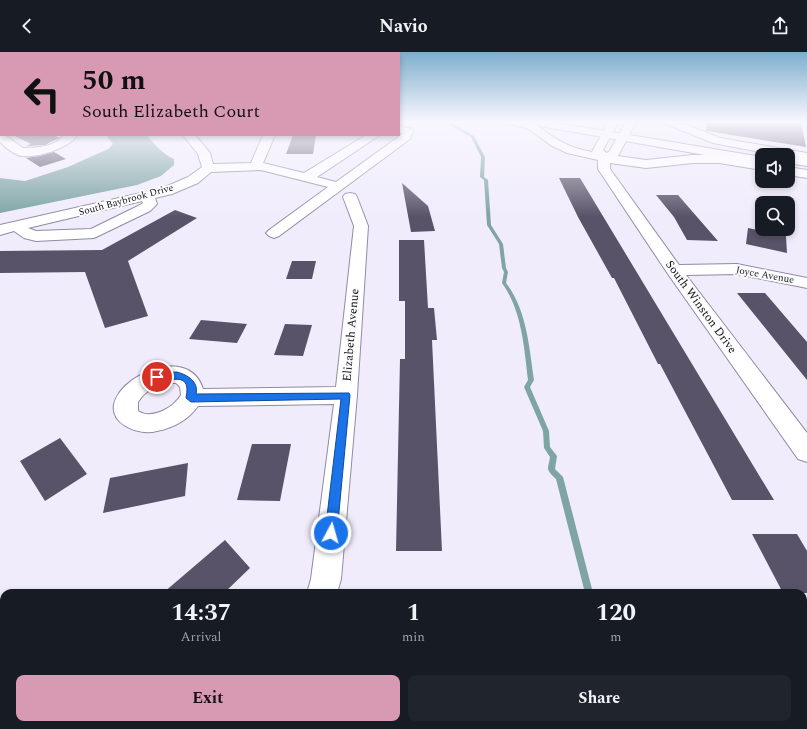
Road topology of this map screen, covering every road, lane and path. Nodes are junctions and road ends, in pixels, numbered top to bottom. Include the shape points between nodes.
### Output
1 (204, 154) edge
2 (261, 154) edge
3 (345, 154) edge
4 (387, 154) edge
5 (583, 154) edge
6 (600, 154) edge
7 (614, 154) edge
8 (730, 154) edge
9 (788, 154) edge
10 (807, 157) edge
11 (604, 158) junction
12 (755, 159) edge
13 (795, 160) edge
14 (807, 162) edge
15 (755, 165) edge
16 (232, 166) junction
17 (256, 166) junction
18 (795, 167) edge
19 (208, 168) junction
20 (807, 169) edge
21 (795, 172) edge
22 (807, 174) edge
23 (306, 178) junction
24 (228, 181) dead end
25 (344, 192) junction
26 (149, 196) junction
27 (18, 226) junction
28 (0, 230) edge
29 (274, 233) dead end
30 (674, 270) junction
31 (807, 283) edge
32 (346, 395) junction
33 (191, 398) dead end
34 (807, 452) edge
35 (323, 589) edge

1 - 19 street
2 - 17 street
3 - 23 street
4 - 25 street
5 - 11 street
6 - 11 street, South Winston Drive
7 - 11 street
8 - 12 street
9 - 10 street
11 - 15 street via 646,164 704,158
11 - 30 street, South Winston Drive via 604,169
13 - 14 street
16 - 17 street
16 - 19 street
16 - 24 street
17 - 23 street
18 - 20 street
19 - 26 street, South Baybrook Drive via 194,180
21 - 22 street
23 - 25 street
25 - 29 street
25 - 32 street, Elizabeth Avenue via 361,226
26 - 27 street, South Baybrook Drive
26 - 27 street via 150,204 145,208 94,233 36,236 22,232
27 - 28 street, South Baybrook Drive
30 - 31 street, Joyce Avenue via 737,269
30 - 34 street, South Winston Drive
32 - 33 street
32 - 35 street, Elizabeth Avenue

